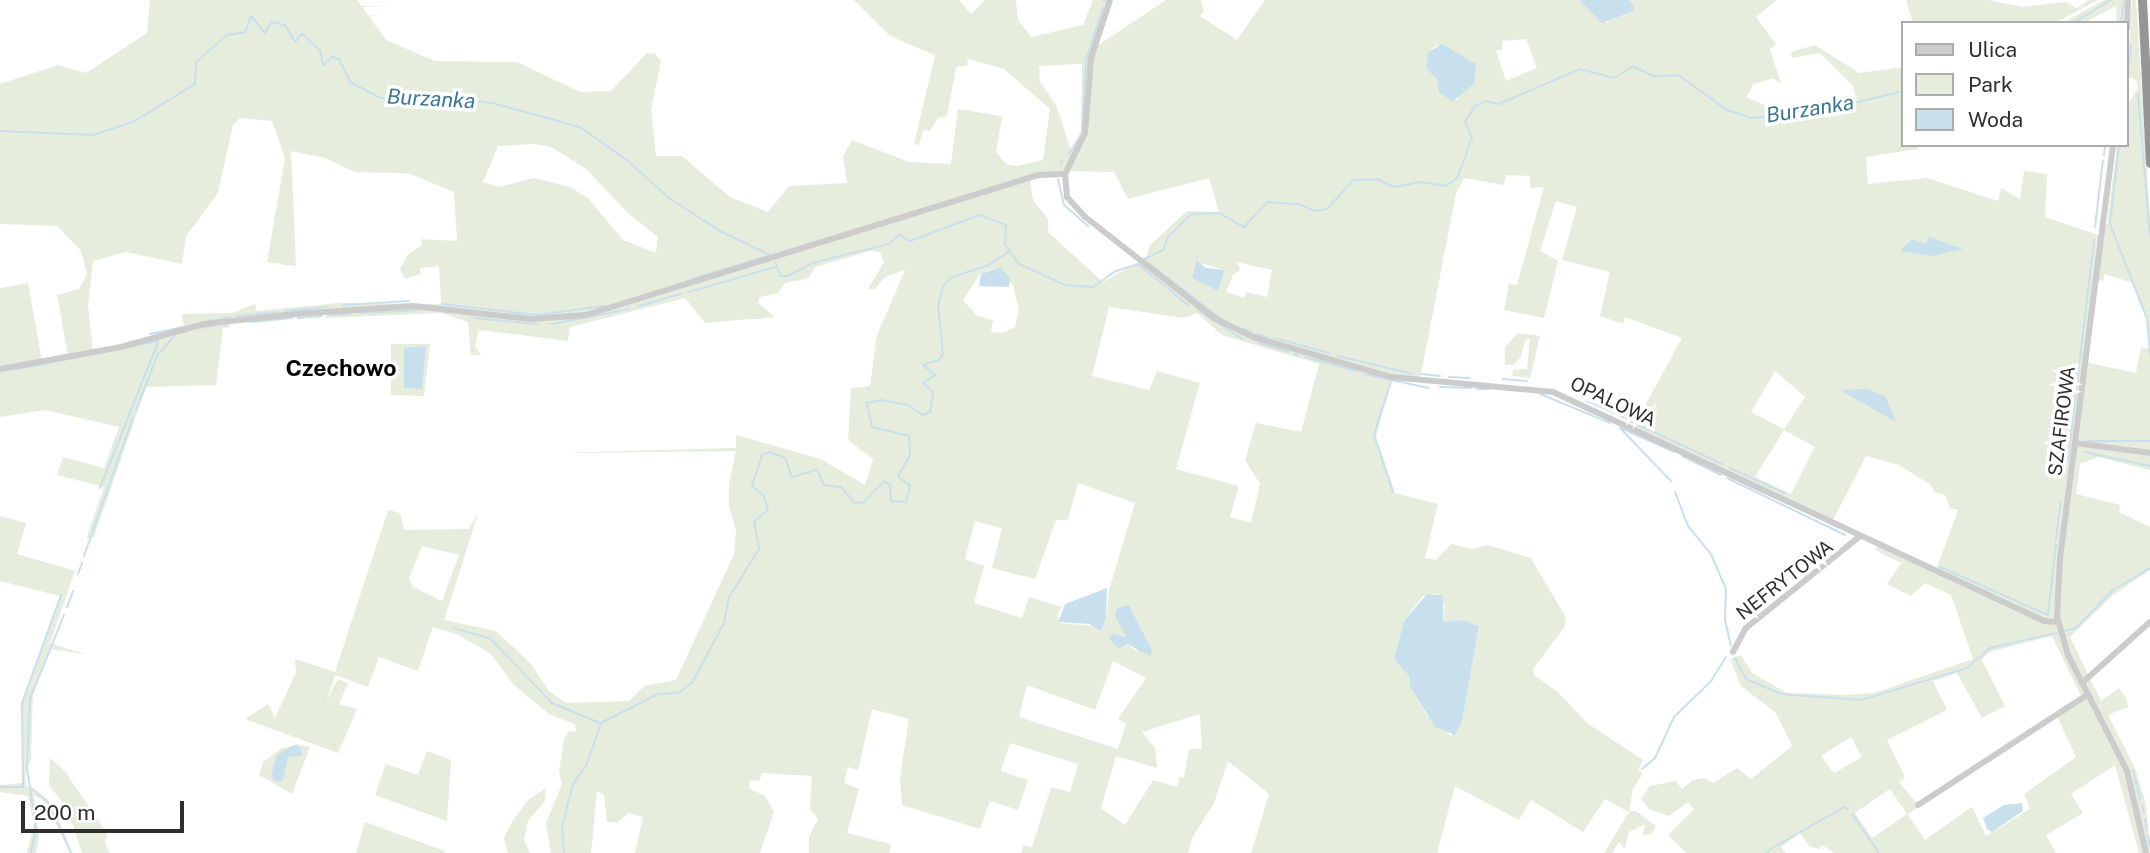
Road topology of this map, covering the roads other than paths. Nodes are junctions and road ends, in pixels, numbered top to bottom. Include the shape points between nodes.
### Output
1 (1110, 0) edge
2 (2128, 0) edge
3 (2142, 0) edge
4 (2127, 21) edge
5 (2113, 147) edge
6 (2150, 163) edge
7 (1065, 174) junction
8 (0, 369) edge
9 (2075, 443) junction
10 (2150, 453) edge
11 (1860, 536) junction
12 (2057, 622) junction
13 (2150, 622) edge
14 (1733, 652) dead end
15 (2082, 683) junction
16 (2088, 694) junction
17 (1918, 805) dead end
18 (2146, 853) edge

1 - 7 street via 1091,58 1085,133
2 - 4 street
3 - 6 highway
5 - 9 street, SZAFIROWA
7 - 8 street via 1038,175 575,317 531,319 413,306 282,315 204,324 121,347
7 - 11 street, OPALOWA via 1066,192 1074,206 1214,318 1246,335 1399,378 1528,386 1553,392
9 - 10 street
9 - 12 street, SZAFIROWA via 2057,585
11 - 12 street, OPALOWA via 2043,621
11 - 14 street, NEFRYTOWA via 1746,628
12 - 15 street, SZAFIROWA
13 - 15 street
15 - 16 street, SZAFIROWA
16 - 17 street
16 - 18 street, SZAFIROWA via 2130,777

